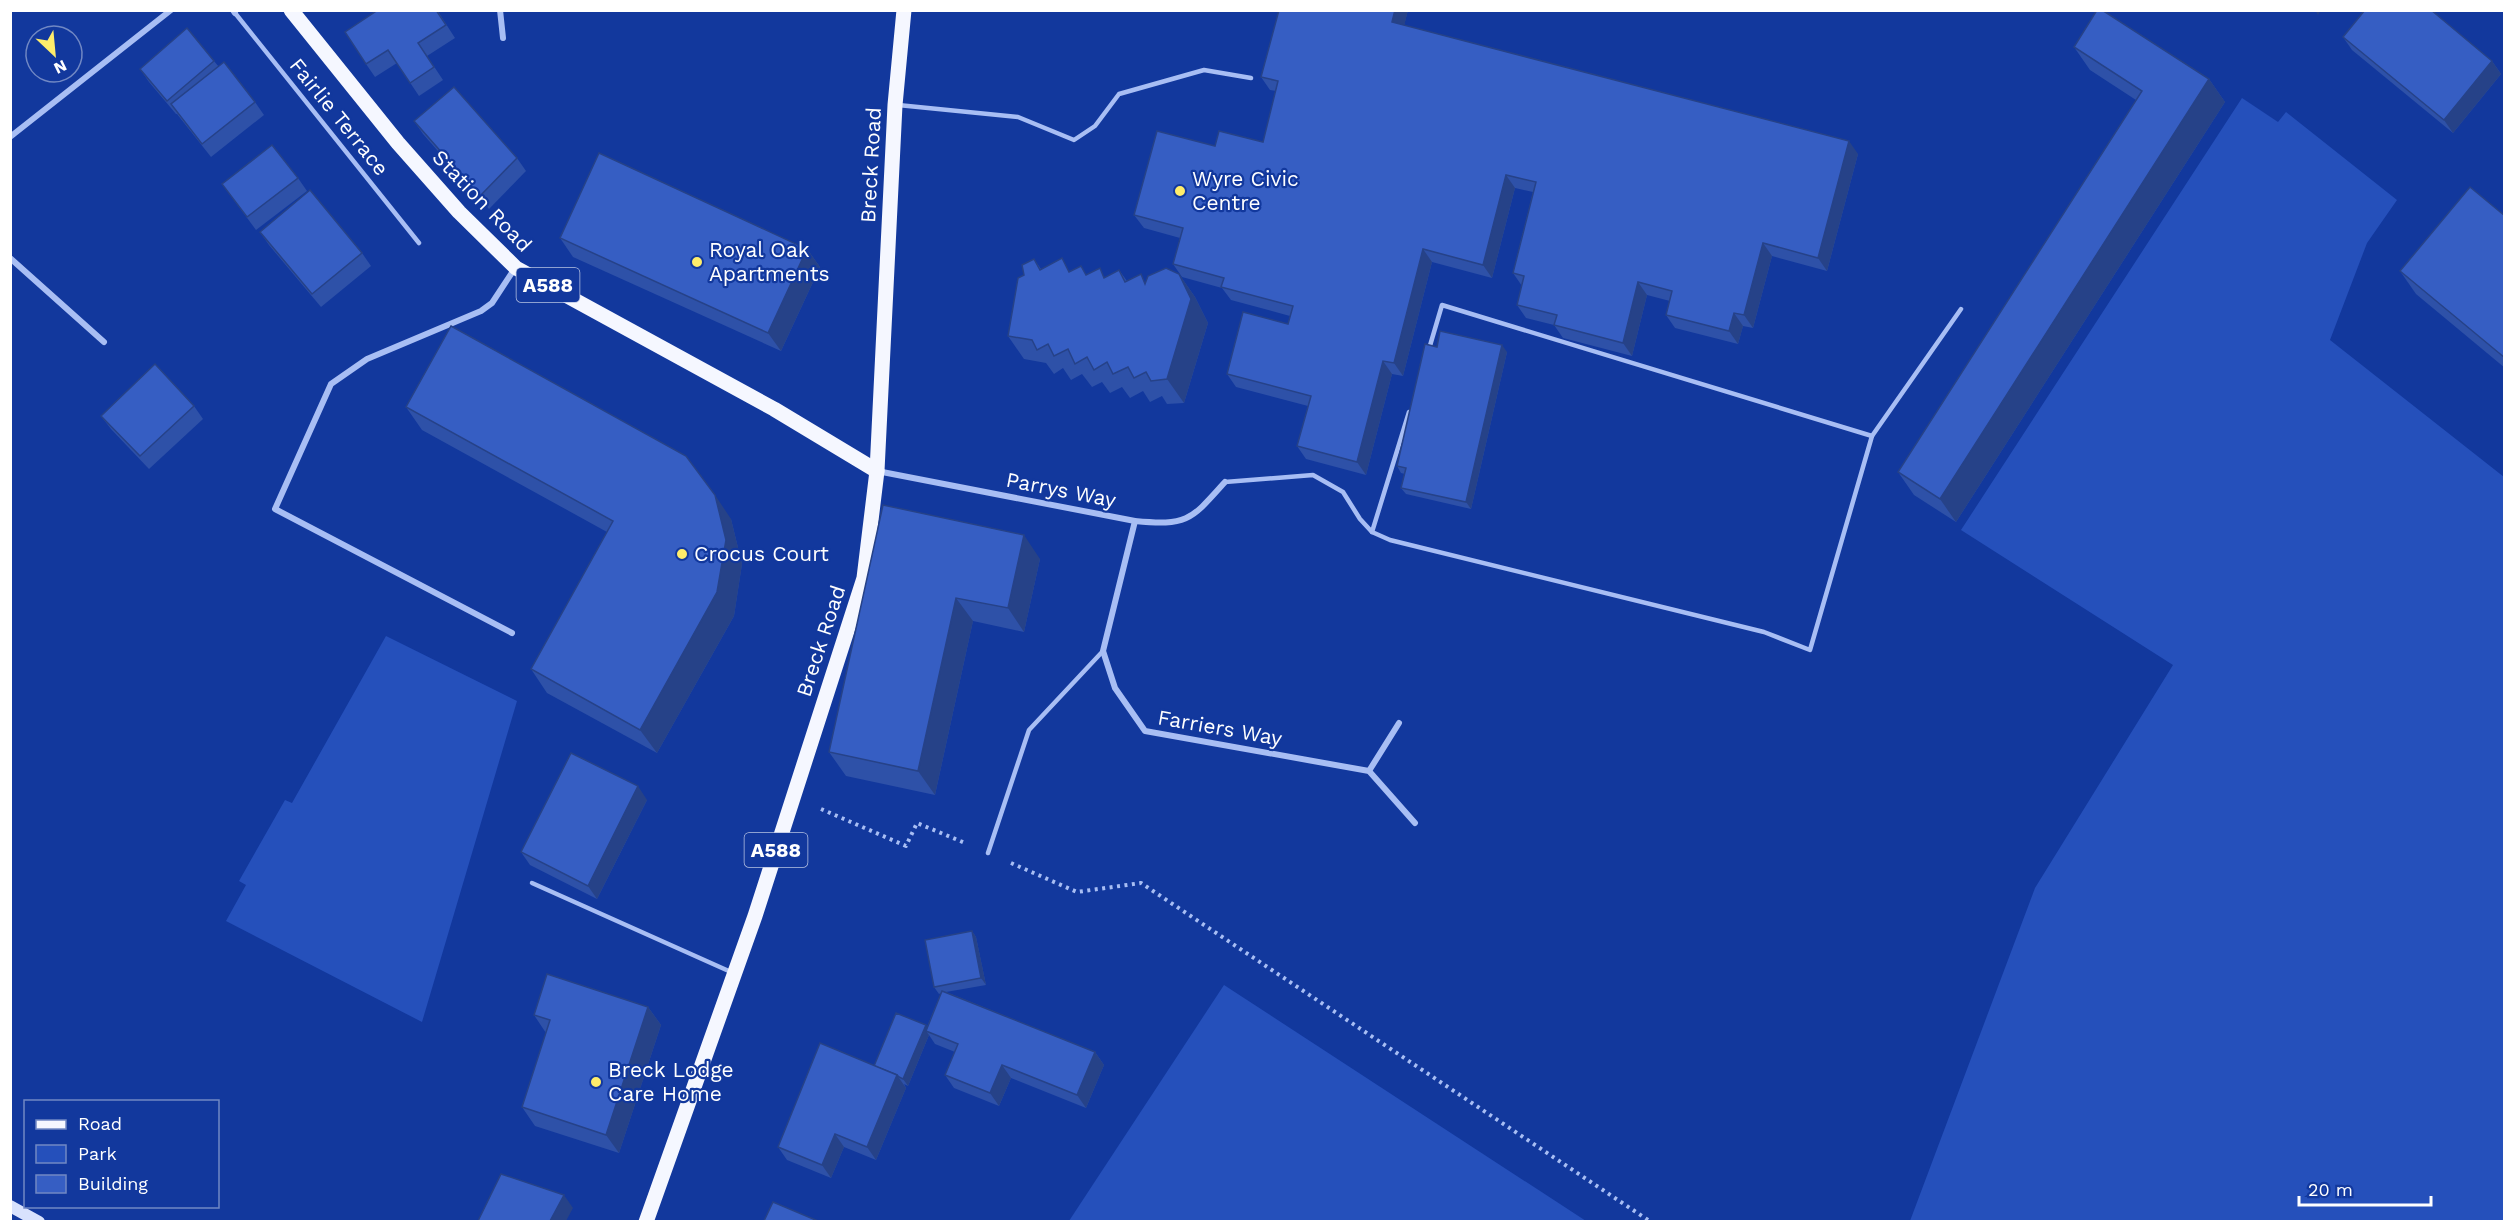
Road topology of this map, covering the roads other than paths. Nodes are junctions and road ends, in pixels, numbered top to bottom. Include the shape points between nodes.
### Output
1 (171, 10) edge
2 (291, 10) edge
3 (500, 10) edge
4 (904, 10) edge
5 (234, 12) edge
6 (503, 38) dead end
7 (1251, 78) dead end
8 (895, 105) junction
9 (10, 137) edge
10 (419, 243) dead end
11 (10, 258) edge
12 (516, 268) junction
13 (1961, 309) dead end
14 (104, 342) dead end
15 (1428, 351) edge
16 (1411, 407) edge
17 (1872, 436) junction
18 (877, 471) junction
19 (1225, 482) joint
20 (1135, 521) junction
21 (1372, 532) junction
22 (512, 633) dead end
23 (1103, 651) junction
24 (1399, 723) dead end
25 (1369, 771) junction
26 (1416, 823) dead end
27 (988, 853) road end
28 (532, 883) dead end
29 (733, 973) junction
30 (10, 1206) edge
31 (39, 1221) edge
32 (646, 1221) edge

1 - 9 street
2 - 12 main road, Station Road / A588 via 413,160
3 - 6 street
4 - 8 main road, Breck Road / A588
5 - 10 lane, Fairlie Terrace
7 - 8 lane via 1204,69 1119,94 1095,126 1074,140 1018,117
8 - 18 main road, Breck Road / A588
11 - 14 street
12 - 18 main road, Station Road / A588 via 774,409
12 - 22 street via 492,303 481,311 367,359 331,384 275,509
13 - 17 lane
15 - 17 lane via 1442,305
16 - 21 lane
17 - 21 lane via 1810,651 1764,632 1390,540
18 - 20 street, Parrys Way
18 - 29 main road, Breck Road / A588 via 864,578
19 - 20 street, Parrys Way via 1194,516 1166,524
19 - 21 lane via 1313,475 1343,492
20 - 23 street
23 - 25 street, Farriers Way via 1115,688 1144,731
23 - 27 lane via 1029,730
24 - 25 street
25 - 26 street
28 - 29 lane
29 - 32 main road, Breck Road / A588
30 - 31 street

